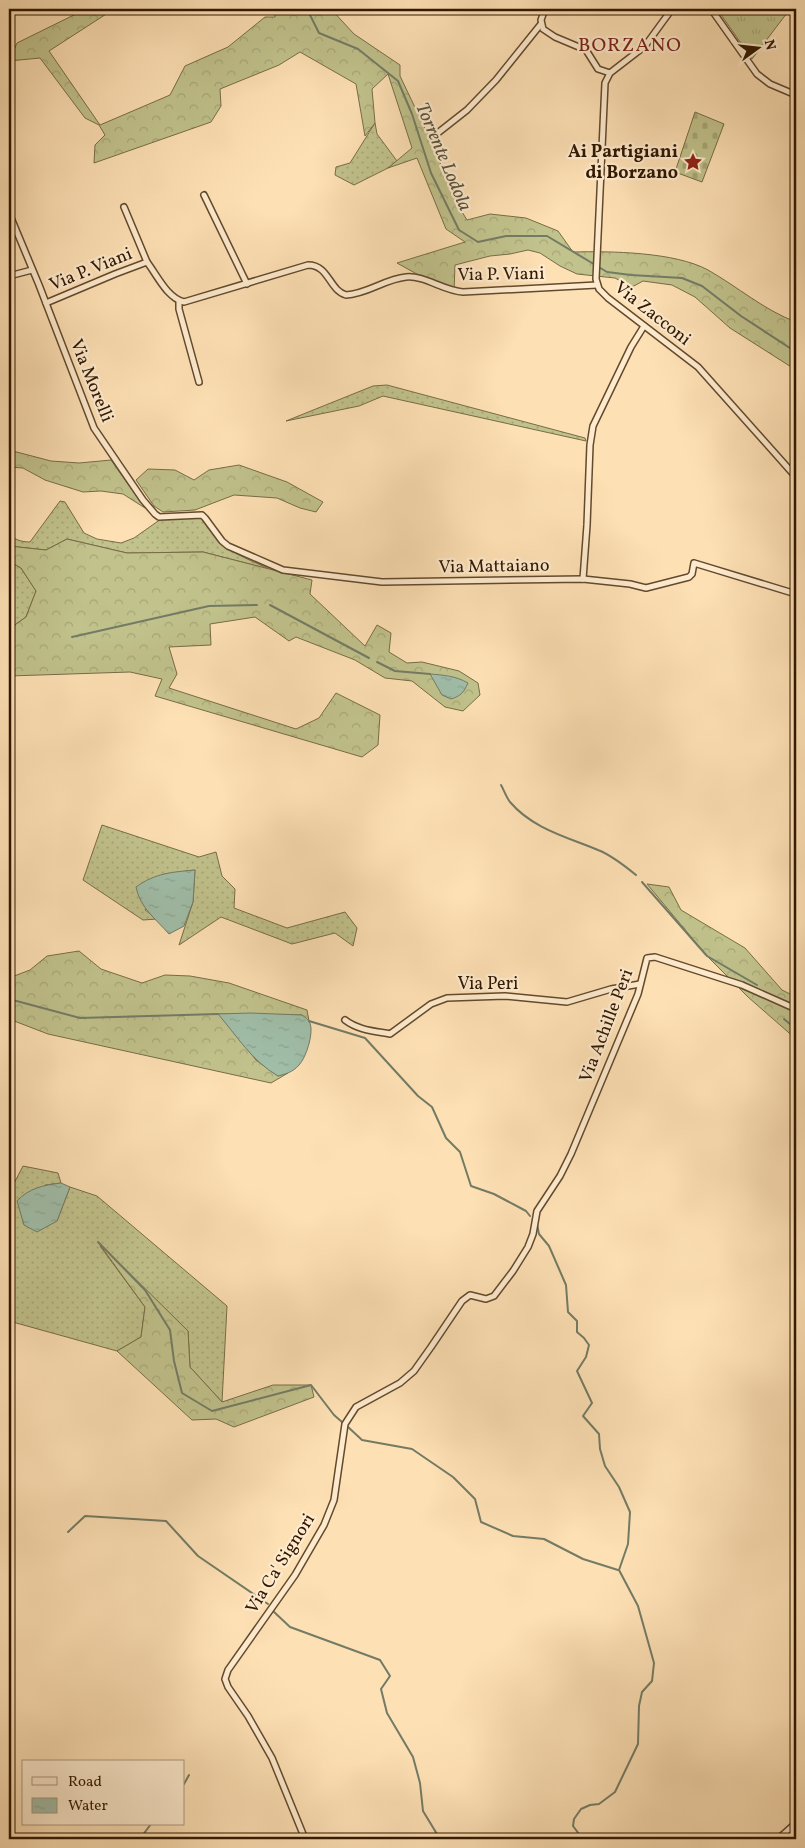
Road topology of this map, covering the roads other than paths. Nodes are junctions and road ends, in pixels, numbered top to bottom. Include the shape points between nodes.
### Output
1 (545, 9) edge
2 (672, 9) edge
3 (711, 9) edge
4 (541, 24) junction
5 (610, 73) junction
6 (796, 95) edge
7 (439, 132) dead end
8 (204, 195) dead end
9 (124, 207) dead end
10 (9, 213) edge
11 (147, 262) junction
12 (32, 270) junction
13 (9, 276) edge
14 (596, 282) junction
15 (247, 284) junction
16 (179, 301) junction
17 (46, 303) junction
18 (644, 326) junction
19 (200, 382) dead end
20 (796, 477) edge
21 (160, 517) joint
22 (583, 579) junction
23 (796, 594) edge
24 (640, 984) junction
25 (796, 1009) edge
26 (345, 1020) dead end
27 (535, 1217) joint
28 (796, 1823) edge
29 (305, 1839) edge
30 (778, 1839) edge

1 - 4 street
2 - 5 street via 645,46
3 - 6 street via 757,74 770,84
4 - 5 street via 555,37 586,50 598,69
4 - 7 street via 496,80 467,110
5 - 14 street, Via Zacconi via 604,88
8 - 15 street
9 - 11 street, Via P. Viani
10 - 12 street, Via Morelli
11 - 16 street, Via P. Viani via 168,292
11 - 17 street, Via P. Viani
12 - 13 street
12 - 17 street, Via Morelli
14 - 15 street, Via P. Viani via 463,292 408,277 346,295 315,265
14 - 18 street, Via Zacconi via 608,298
15 - 16 street, Via P. Viani
16 - 19 street
17 - 21 street, Via Morelli via 94,428 142,500
18 - 20 street, Via Zacconi via 698,367
18 - 22 street via 593,426
21 - 22 street, Via Mattaiano via 202,515 228,546 270,566 307,574 382,582
22 - 23 street via 649,587 689,577 694,562
24 - 25 street, Via Achille Peri via 647,958 655,957 742,985
24 - 26 street, Via Peri via 567,1002 506,996 447,998 431,1004 390,1034 368,1030
24 - 27 street, Via Achille Peri via 571,1154
27 - 29 street, Via Ca' Signori via 530,1244 496,1294 489,1298 474,1295 465,1298 414,1371 400,1383 356,1407 345,1424 334,1500 324,1526 295,1575 225,1676 226,1684 272,1758
28 - 30 street

